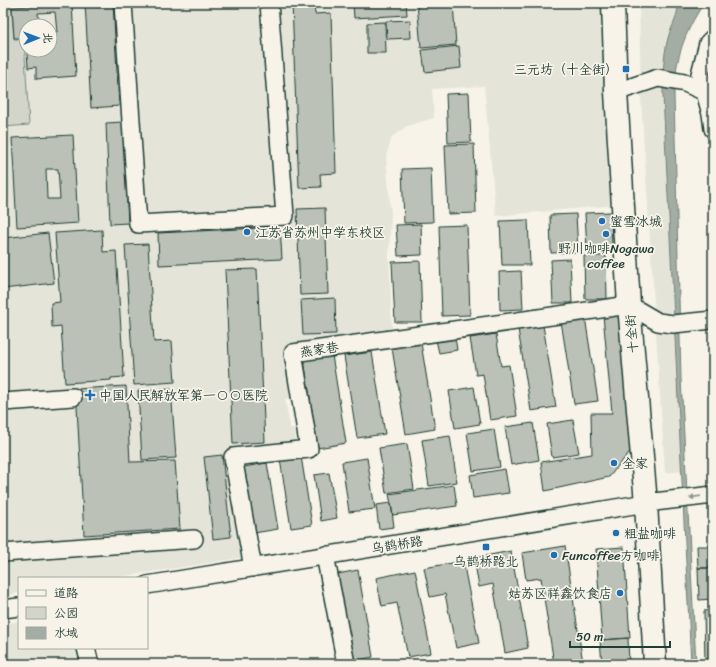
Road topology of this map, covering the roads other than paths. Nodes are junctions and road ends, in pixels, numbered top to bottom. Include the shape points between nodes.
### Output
1 (123, 3) edge
2 (269, 3) edge
3 (613, 3) edge
4 (713, 38) edge
5 (616, 92) junction
6 (705, 92) junction
7 (713, 129) edge
8 (628, 305) junction
9 (713, 320) edge
10 (73, 397) dead end
11 (3, 402) edge
12 (713, 495) edge
13 (646, 503) junction
14 (194, 539) dead end
15 (3, 553) edge
16 (325, 555) junction
17 (253, 568) junction
18 (148, 585) edge
19 (18, 607) edge
20 (3, 609) edge
21 (86, 649) edge
22 (90, 664) edge
23 (346, 664) edge
24 (654, 664) edge

1 - 2 street via 138,224 285,216
3 - 5 main road, 十全街
4 - 6 street via 708,43 700,74
5 - 6 street via 658,78 685,83
5 - 8 main road, 十全街
6 - 7 street
8 - 9 street via 658,322
8 - 13 main road, 十全街
8 - 17 street, 燕家巷 via 293,352 309,449 233,457
10 - 11 street
12 -> 13 street, 乌鹊桥路
13 - 16 street, 乌鹊桥路
13 - 24 main road, 十全街
14 - 15 street
16 - 17 street, 乌鹊桥路
16 - 23 street
17 - 18 street, 乌鹊桥路
19 - 20 street
21 - 22 street

